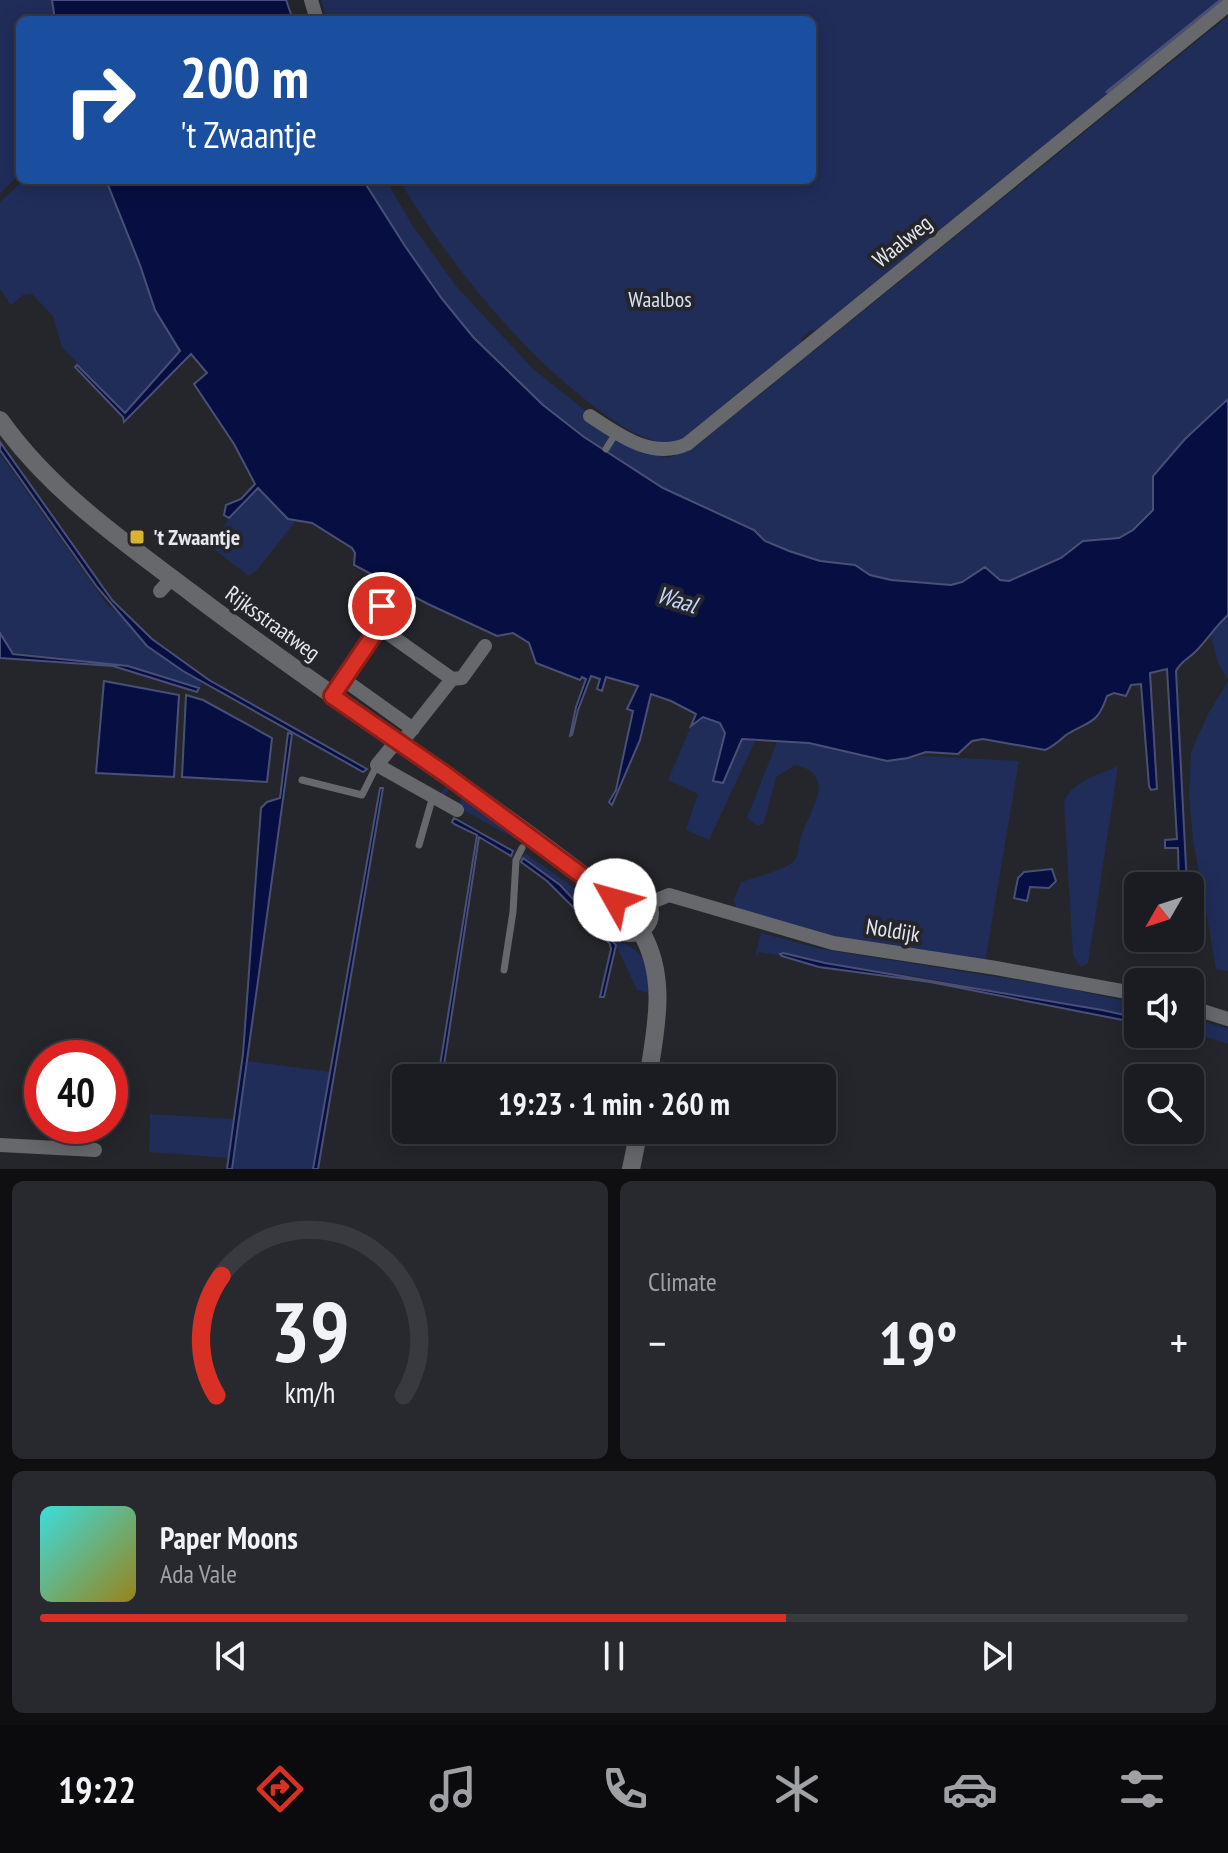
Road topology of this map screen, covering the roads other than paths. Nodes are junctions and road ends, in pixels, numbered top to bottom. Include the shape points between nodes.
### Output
1 (1228, 5) edge
2 (590, 416) dead end
3 (0, 420) edge
4 (616, 433) junction
5 (606, 449) dead end
6 (382, 606) dead end
7 (379, 627) junction
8 (485, 646) dead end
9 (343, 679) junction
10 (452, 679) junction
11 (332, 696) junction
12 (413, 729) junction
13 (399, 743) junction
14 (377, 765) junction
15 (445, 774) junction
16 (302, 780) dead end
17 (433, 796) junction
18 (457, 810) dead end
19 (526, 842) junction
20 (419, 845) dead end
21 (639, 894) junction
22 (615, 900) junction
23 (640, 930) junction
24 (504, 970) dead end
25 (1124, 991) edge
26 (1204, 1011) edge
27 (1228, 1019) edge
28 (650, 1064) edge
29 (636, 1144) edge
30 (0, 1145) edge
31 (95, 1150) dead end
32 (631, 1169) edge

1 - 4 street, Waalweg via 687,444 657,449
2 - 4 street, Waalweg
3 - 11 street, Rijksstraatweg via 60,490 166,585
4 - 5 lane
6 - 7 street via 374,617
7 - 9 street
7 - 10 street
8 - 10 street via 462,678
9 - 11 street
9 - 12 street
10 - 12 street
11 - 13 street, Rijksstraatweg
12 - 13 street
13 - 14 street
13 - 15 street, Rijksstraatweg
14 - 16 lane via 362,795
14 - 17 street
15 - 17 street
15 - 19 street, Rijksstraatweg
17 - 18 street
17 - 20 lane
19 - 22 street, Rijksstraatweg via 594,879
19 - 24 lane via 516,860
21 - 22 street
21 - 23 street via 649,918
21 - 25 street, Noldijk via 669,895 833,943
22 - 23 street via 615,926 629,933
23 - 28 street via 659,993
26 - 27 street
29 - 32 street
30 - 31 street

